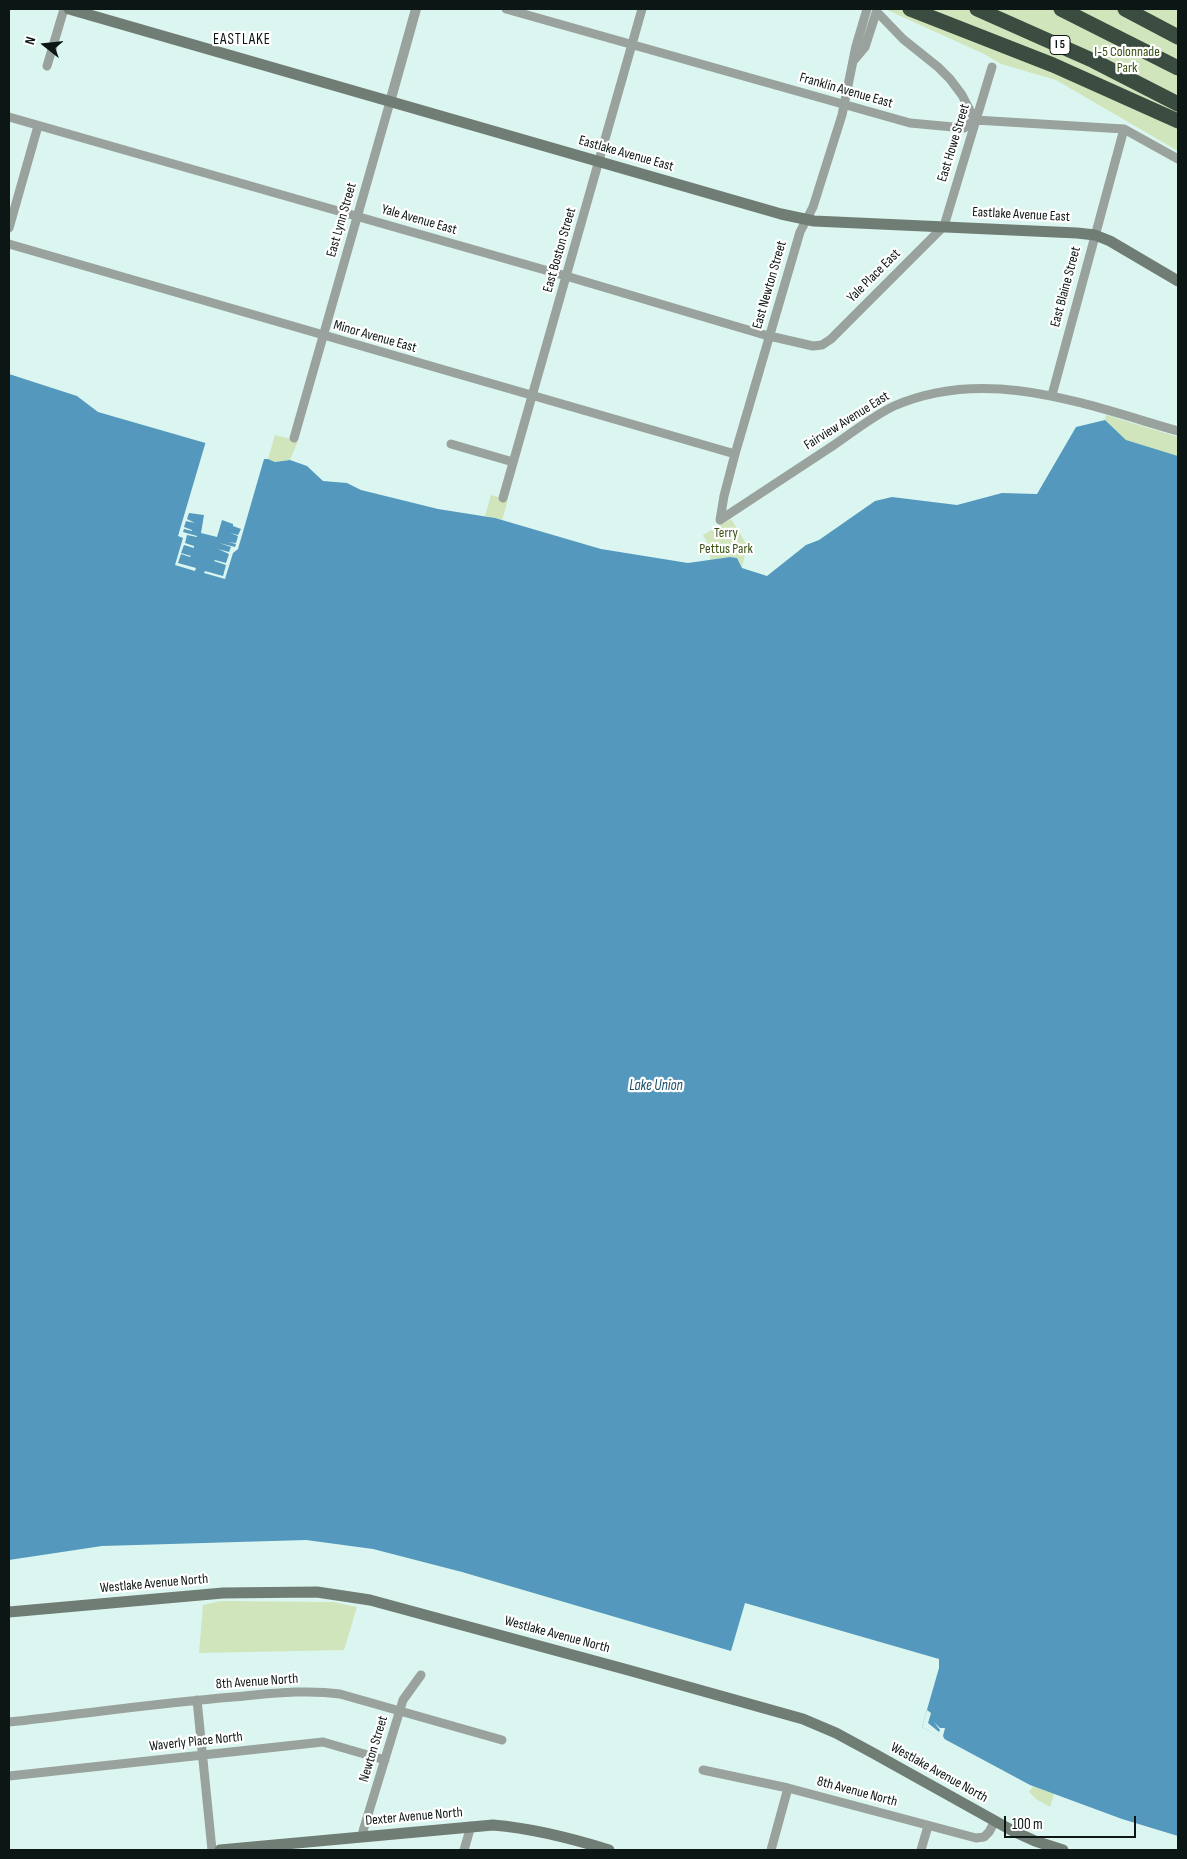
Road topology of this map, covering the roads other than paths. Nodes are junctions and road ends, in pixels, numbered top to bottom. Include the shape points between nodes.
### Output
1 (64, 9) edge
2 (69, 9) edge
3 (416, 9) edge
4 (506, 9) edge
5 (642, 9) edge
6 (910, 9) edge
7 (977, 9) edge
8 (1061, 9) edge
9 (1125, 9) edge
10 (871, 11) edge
11 (1178, 37) edge
12 (632, 45) junction
13 (854, 60) junction
14 (47, 66) dead end
15 (992, 67) dead end
16 (1178, 68) edge
17 (390, 102) junction
18 (1178, 104) edge
19 (843, 105) junction
20 (9, 117) edge
21 (976, 120) junction
22 (1178, 121) edge
23 (38, 126) junction
24 (1124, 129) junction
25 (1178, 159) edge
26 (599, 162) junction
27 (357, 217) junction
28 (805, 220) junction
29 (944, 226) junction
30 (9, 228) edge
31 (1095, 235) junction
32 (9, 244) edge
33 (566, 276) junction
34 (1178, 281) edge
35 (323, 336) junction
36 (770, 336) junction
37 (822, 345) joint
38 (532, 395) junction
39 (1052, 395) junction
40 (1178, 431) edge
41 (294, 438) dead end
42 (451, 444) dead end
43 (735, 454) junction
44 (513, 462) junction
45 (503, 498) dead end
46 (720, 520) joint
47 (9, 1612) edge
48 (422, 1676) dead end
49 (197, 1700) junction
50 (400, 1711) junction
51 (9, 1722) edge
52 (502, 1740) dead end
53 (201, 1755) junction
54 (385, 1760) junction
55 (703, 1770) dead end
56 (9, 1776) edge
57 (788, 1788) junction
58 (995, 1821) junction
59 (471, 1826) junction
60 (928, 1826) junction
61 (363, 1836) junction
62 (212, 1850) edge
63 (220, 1850) edge
64 (464, 1850) edge
65 (609, 1850) edge
66 (771, 1850) edge
67 (921, 1850) edge
68 (1063, 1850) edge

1 - 14 street
2 - 17 main road, Eastlake Avenue East
3 - 17 street, East Lynn Street
4 - 12 street, Franklin Avenue East
5 - 12 street, East Boston Street
6 - 22 highway via 1053,65
7 - 18 highway, I 5 via 1078,53
8 - 16 highway
9 - 11 highway
10 - 13 street, East Newton Street via 856,46
10 - 13 street, East Newton Street via 865,47
10 - 21 street via 879,14 950,79
12 - 19 street, Franklin Avenue East
12 - 26 street, East Boston Street
13 - 19 street, East Newton Street
15 - 21 street, East Howe Street
17 - 26 main road, Eastlake Avenue East
17 - 27 street, East Lynn Street
19 - 21 street, Franklin Avenue East via 917,125 964,128
19 - 28 street, East Newton Street via 813,207
20 - 23 street, Yale Avenue East
21 - 24 street, Franklin Avenue East
21 - 29 street, East Howe Street
23 - 27 street, Yale Avenue East
23 - 30 street
24 - 25 street, Franklin Avenue East
24 - 31 street, East Blaine Street
26 - 28 main road, Eastlake Avenue East
26 - 33 street, East Boston Street
27 - 33 street, Yale Avenue East
27 - 35 street, East Lynn Street
28 - 29 main road, Eastlake Avenue East
28 - 36 street, East Newton Street
29 - 31 main road, Eastlake Avenue East
29 - 37 street, Yale Place East
31 - 34 main road, Eastlake Avenue East
31 - 39 street, East Blaine Street
32 - 35 street, Minor Avenue East
33 - 36 street, Yale Avenue East
33 - 38 street, East Boston Street
35 - 38 street, Minor Avenue East
35 - 41 street, East Lynn Street
36 - 37 street, Yale Avenue East
36 - 43 street, East Newton Street
38 - 43 street, Minor Avenue East
38 - 44 street, East Boston Street
39 - 40 street, Fairview Avenue East
39 - 46 street, Fairview Avenue East via 960,388 894,406
42 - 44 street
43 - 46 street, East Newton Street
44 - 45 street, East Boston Street
47 - 58 main road, Westlake Avenue North via 224,1593 317,1592 370,1600 803,1719 874,1753
48 - 50 street, Newton Street via 403,1700
49 - 50 street, 8th Avenue North via 326,1692
49 - 51 street, 8th Avenue North
49 - 53 street
50 - 52 street, 8th Avenue North
50 - 54 street, Newton Street
53 - 54 street, Waverly Place North via 323,1742
53 - 56 street, Waverly Place North
53 - 62 street
54 - 61 street, Newton Street
55 - 57 street, 8th Avenue North
57 - 60 street, 8th Avenue North
57 - 66 street
58 - 60 street, 8th Avenue North via 984,1838
58 - 68 main road, Westlake Avenue North via 1034,1841
59 - 61 main road, Dexter Avenue North
59 - 64 street
59 - 65 main road, Dexter Avenue North via 514,1828
60 - 67 street
61 - 63 main road, Dexter Avenue North

